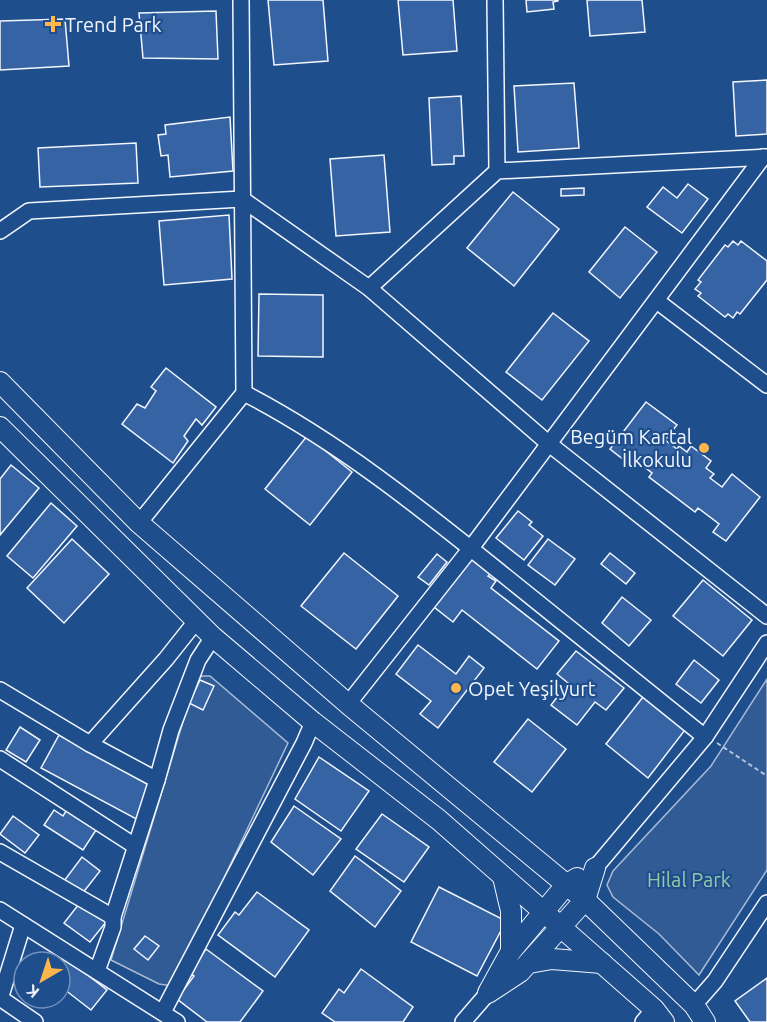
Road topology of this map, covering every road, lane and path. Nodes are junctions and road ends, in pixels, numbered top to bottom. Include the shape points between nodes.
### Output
1 (241, 0) edge
2 (495, 0) edge
3 (765, 157) edge
4 (497, 171) junction
5 (242, 199) junction
6 (0, 231) edge
7 (369, 288) junction
8 (657, 301) junction
9 (0, 382) edge
10 (767, 386) edge
11 (244, 393) junction
12 (0, 427) edge
13 (548, 443) junction
14 (139, 523) junction
15 (471, 548) junction
16 (767, 616) edge
17 (197, 620) junction
18 (213, 637) junction
19 (767, 643) edge
20 (0, 690) edge
21 (348, 704) junction
22 (313, 722) junction
23 (705, 737) junction
24 (90, 744) junction
25 (0, 759) edge
26 (767, 777) edge
27 (158, 780) junction
28 (135, 846) junction
29 (0, 852) edge
30 (596, 868) junction
31 (503, 877) junction
32 (566, 885) junction
33 (585, 900) junction
34 (767, 903) edge
35 (0, 910) edge
36 (543, 912) junction
37 (113, 917) junction
38 (23, 925) junction
39 (561, 927) junction
40 (511, 951) junction
41 (529, 963) junction
42 (602, 963) junction
43 (97, 971) junction
44 (488, 993) junction
45 (0, 998) edge
46 (694, 1005) junction
47 (163, 1011) junction
48 (654, 1018) edge
49 (35, 1022) edge
50 (177, 1022) edge
51 (463, 1022) edge
52 (705, 1022) edge

1 - 5 street
2 - 4 street
3 - 4 street
3 - 8 street
4 - 7 street
5 - 6 street via 28,211
5 - 7 street
5 - 11 street
7 - 13 street
8 - 10 street
8 - 13 street
9 - 14 main road
11 - 14 street
11 - 15 street via 345,452
12 - 17 main road
13 - 15 street
13 - 16 street
14 - 21 main road
15 - 21 street
15 - 23 street
17 - 18 main road
17 - 24 street
18 - 22 main road
18 - 27 street via 186,690
19 - 23 street
20 - 24 street
21 - 32 main road
22 - 31 main road via 439,820
22 - 47 street
23 - 26 path
23 - 30 street
24 - 27 street
25 - 28 street
27 - 28 street
28 - 37 street
29 - 37 street
30 - 32 main road
30 - 33 main road
31 - 36 main road
31 - 40 main road via 510,911
32 - 33 main road
32 - 36 main road
33 - 39 main road
33 - 46 main road
34 - 46 street via 715,981
35 - 38 street
36 - 39 main road
36 - 40 main road
37 - 43 street
38 - 43 street
38 - 45 street
39 - 41 main road
39 - 42 main road
40 - 44 main road
41 - 42 main road via 552,959
41 - 44 main road
42 - 48 main road
43 - 47 street
44 - 51 street
45 - 49 street
46 - 52 main road
47 - 50 street

